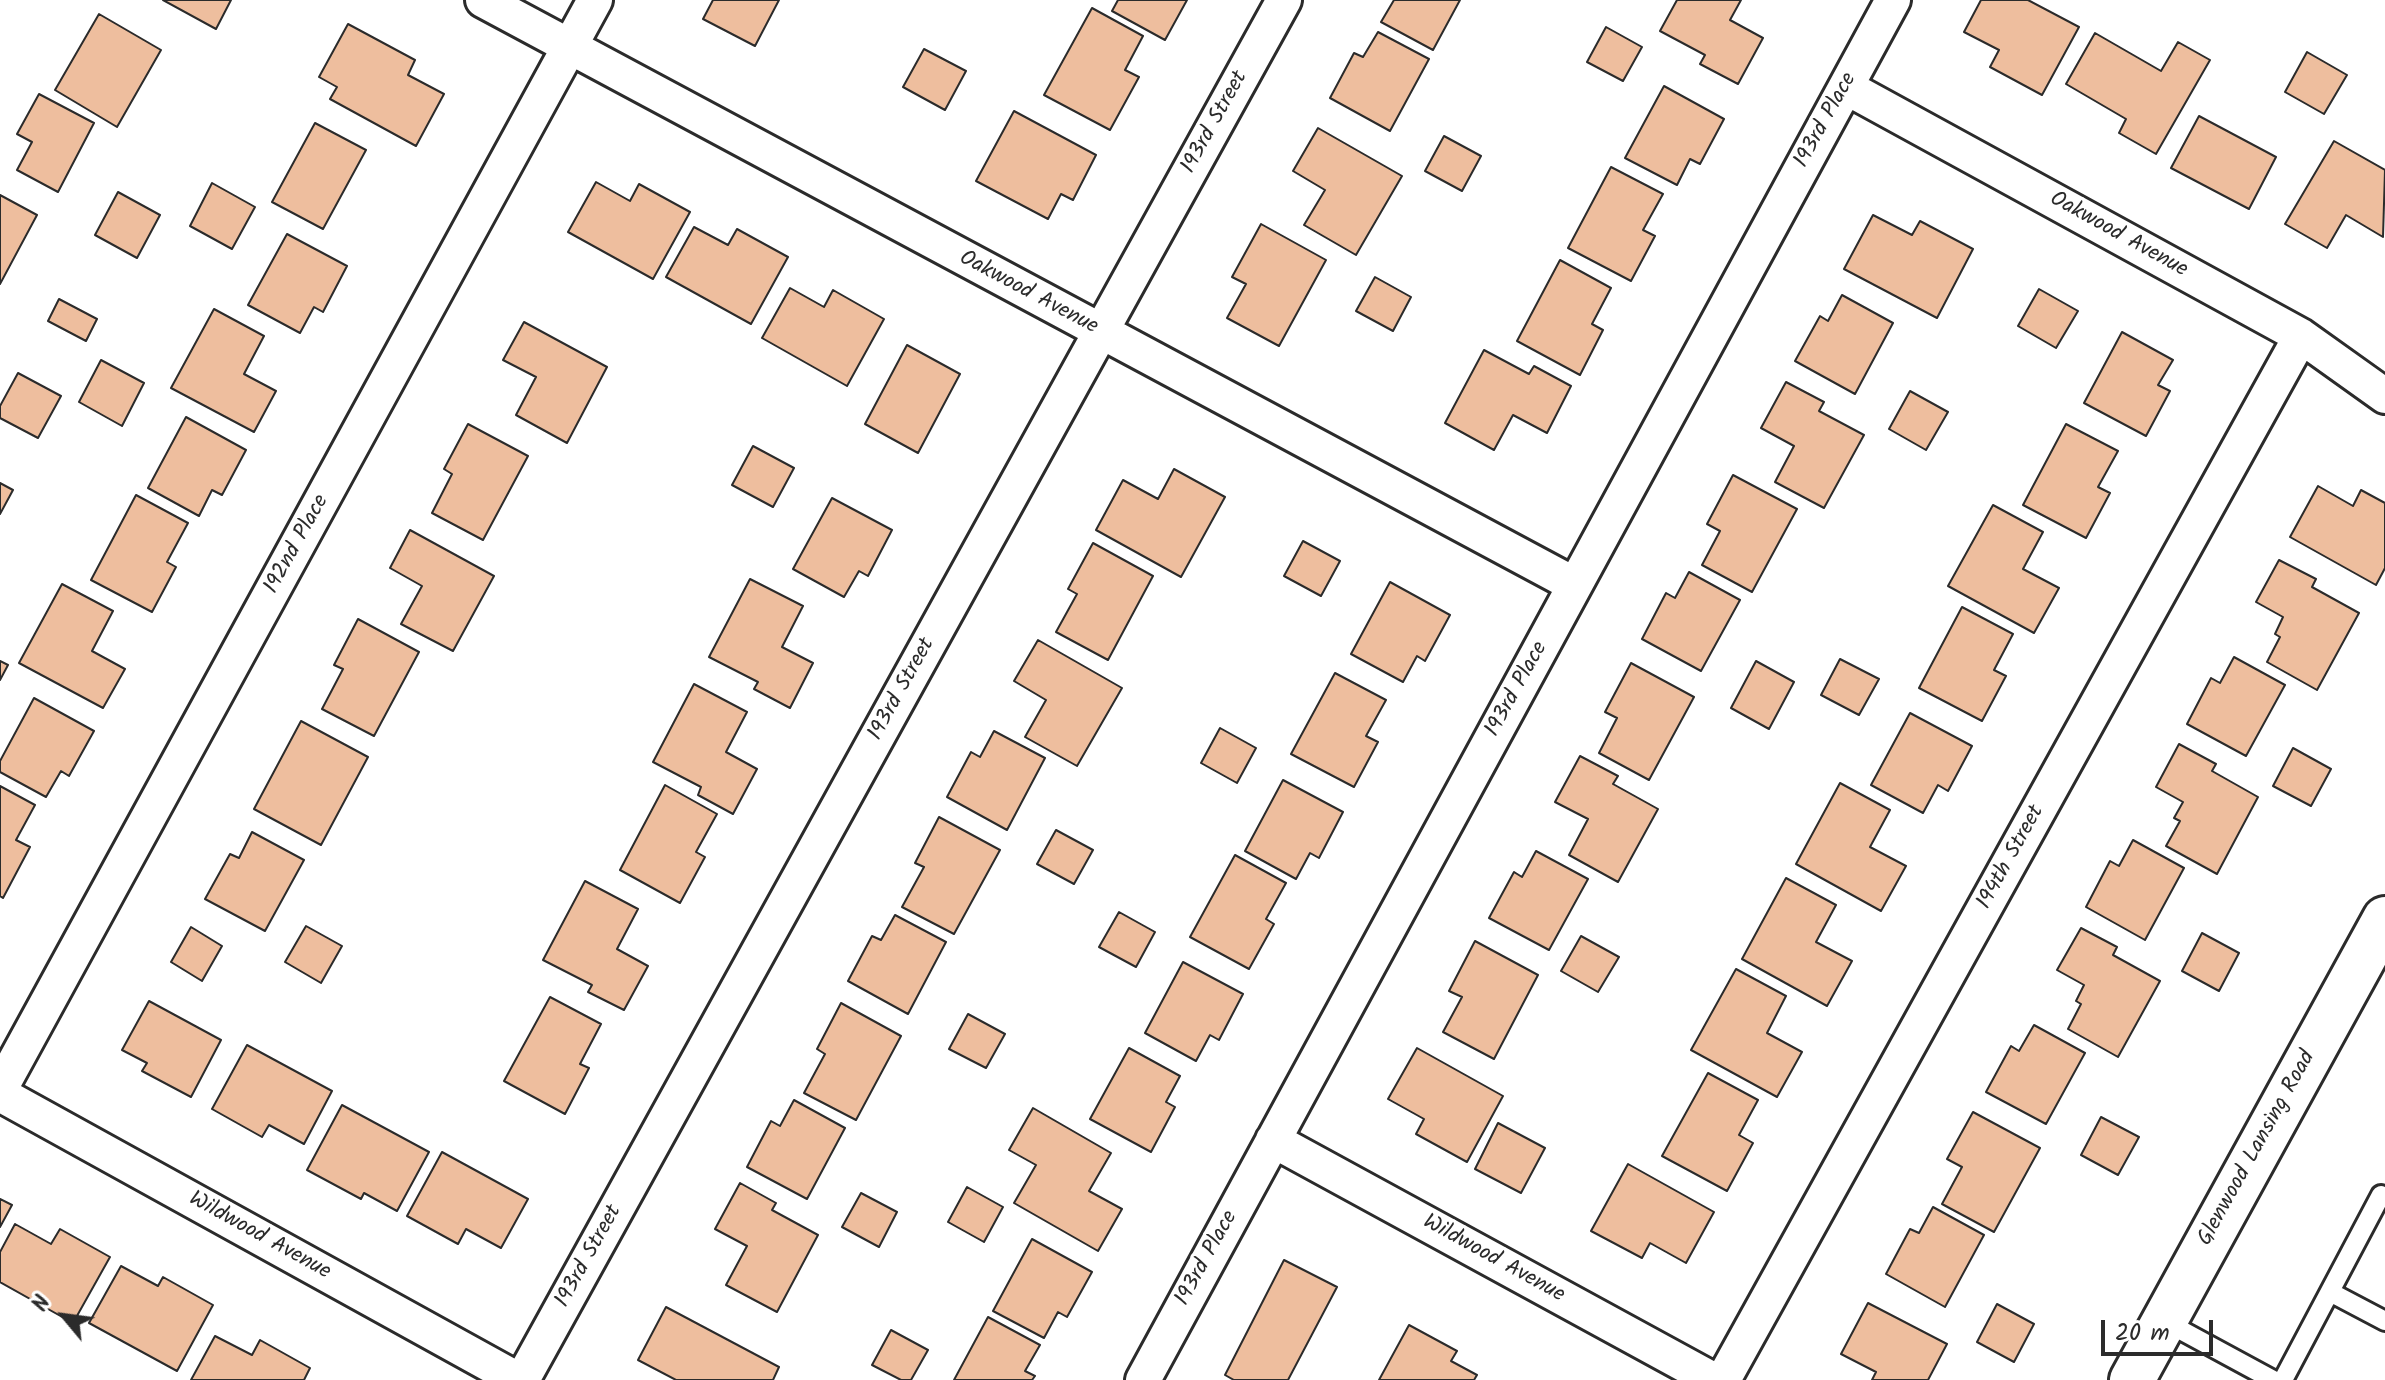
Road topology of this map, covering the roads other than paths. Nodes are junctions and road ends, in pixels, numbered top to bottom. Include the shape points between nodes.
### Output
1 (483, 0) edge
2 (595, 0) edge
3 (1284, 0) edge
4 (1893, 0) edge
5 (570, 47) junction
6 (1846, 87) junction
7 (1101, 333) junction
8 (2301, 336) junction
9 (2385, 396) edge
10 (1575, 585) junction
11 (2385, 919) edge
12 (0, 1092) edge
13 (1273, 1140) junction
14 (2385, 1197) edge
15 (2330, 1292) junction
16 (2164, 1321) junction
17 (2385, 1321) edge
18 (520, 1380) edge
19 (1143, 1380) edge
20 (1713, 1380) edge
21 (1723, 1380) edge
22 (2132, 1380) edge
23 (2273, 1380) edge
24 (2283, 1380) edge

1 - 5 street, Oakwood Avenue
2 - 5 street, 192nd Place
3 - 7 street, 193rd Street
4 - 6 street, 193rd Place
5 - 7 street, Oakwood Avenue
5 - 12 street, 192nd Place
6 - 8 street, Oakwood Avenue
6 - 10 street, 193rd Place
7 - 10 street, Oakwood Avenue
7 - 18 street, 193rd Street
8 - 9 street, Oakwood Avenue
8 - 21 street, 194th Street
10 - 13 street, 193rd Place
11 - 16 main road, Glenwood Lansing Road
12 - 18 street, Wildwood Avenue
13 - 19 street, 193rd Place
13 - 20 street, Wildwood Avenue
14 - 15 lane via 2381,1195
15 - 17 lane
15 - 24 lane
16 - 22 main road, Glenwood Lansing Road
16 - 23 lane

